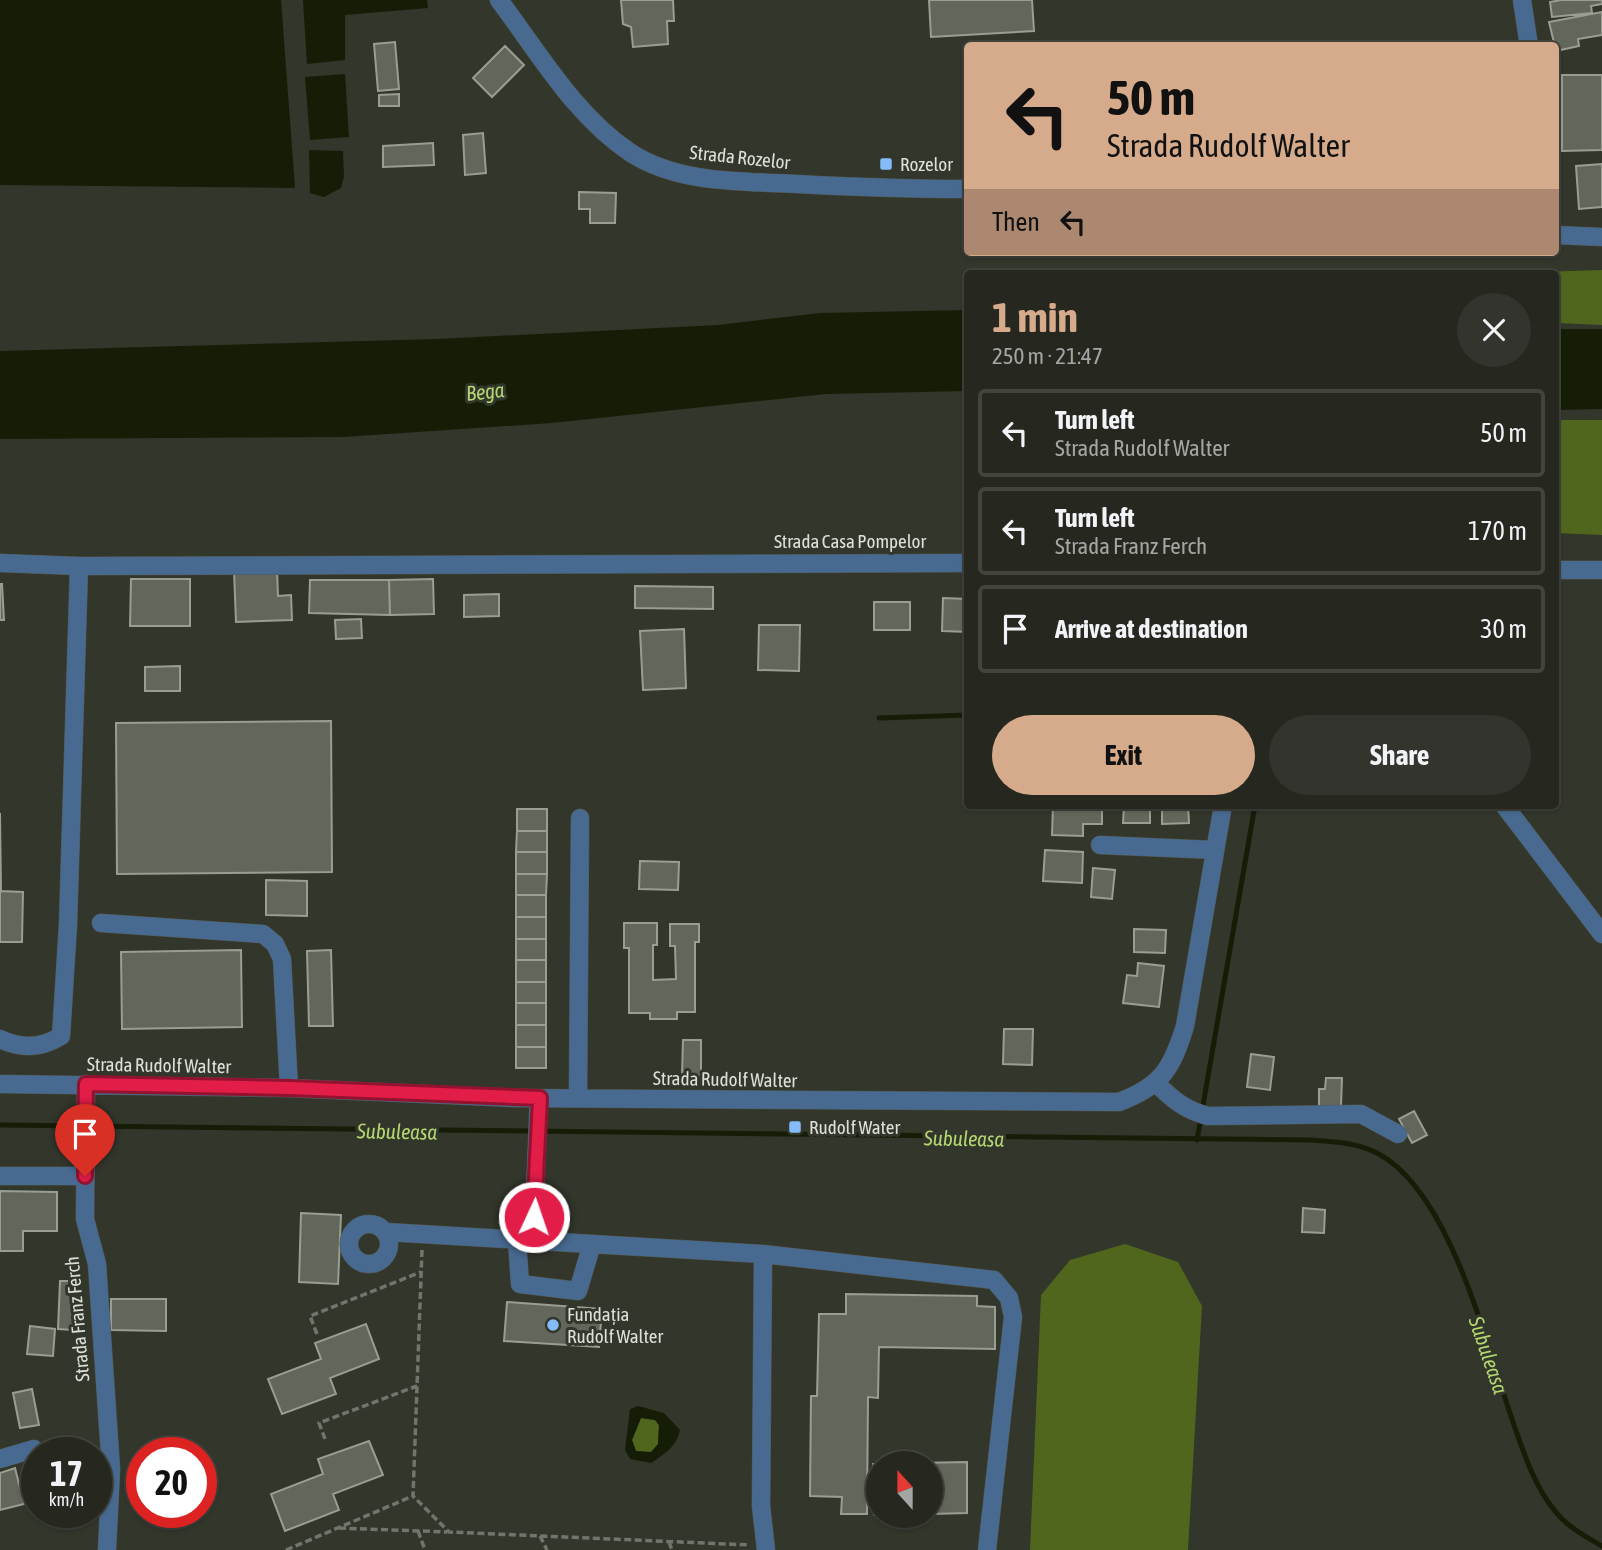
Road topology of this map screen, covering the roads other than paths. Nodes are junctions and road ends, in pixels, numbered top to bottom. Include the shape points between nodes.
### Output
1 (499, 0) edge
2 (1521, 0) edge
3 (1528, 42) edge
4 (964, 189) edge
5 (1559, 234) edge
6 (1602, 237) edge
7 (964, 563) edge
8 (0, 564) edge
9 (79, 566) junction
10 (1559, 569) edge
11 (1602, 570) edge
12 (1222, 809) edge
13 (1507, 809) edge
14 (580, 818) dead end
15 (1100, 845) dead end
16 (1215, 850) junction
17 (101, 923) dead end
18 (1602, 934) edge
19 (0, 1039) edge
20 (1156, 1083) junction
21 (0, 1084) edge
22 (86, 1084) junction
23 (289, 1088) junction
24 (578, 1098) junction
25 (539, 1103) junction
26 (1398, 1134) dead end
27 (0, 1176) edge
28 (85, 1176) junction
29 (386, 1232) dead end
30 (525, 1240) junction
31 (592, 1244) junction
32 (763, 1254) junction
33 (21, 1453) edge
34 (0, 1459) edge
35 (766, 1548) edge
36 (107, 1550) edge
37 (987, 1550) edge

1 - 4 street, Strada Rozelor via 597,125 650,164 714,180
2 - 3 street
5 - 6 street
7 - 9 street, Strada Casa Pompelor
8 - 9 street, Strada Casa Pompelor
9 - 19 street via 61,1036 45,1046
10 - 11 street
12 - 16 street, Strada Rudolf Walter
13 - 18 street
14 - 24 street
15 - 16 street
16 - 20 street, Strada Rudolf Walter via 1185,1026 1168,1070
17 - 23 street via 262,934 275,944 282,959
20 - 24 street, Strada Rudolf Walter via 1119,1102 1094,1104
20 - 26 street via 1174,1102 1208,1116 1361,1114
21 - 22 street, Strada Rudolf Walter
22 - 23 street, Strada Rudolf Walter
22 - 28 street, Strada Franz Ferch
23 - 25 street, Strada Rudolf Walter
24 - 25 street, Strada Rudolf Walter
25 - 30 street via 536,1176
27 - 28 street
28 - 36 street, Strada Franz Ferch via 85,1219 97,1264 111,1469
29 - 30 street
30 - 31 street
30 - 31 street via 520,1284 578,1290
31 - 32 street
32 - 35 street via 761,1506
32 - 37 street via 994,1280 1009,1298 1013,1317
33 - 34 street

